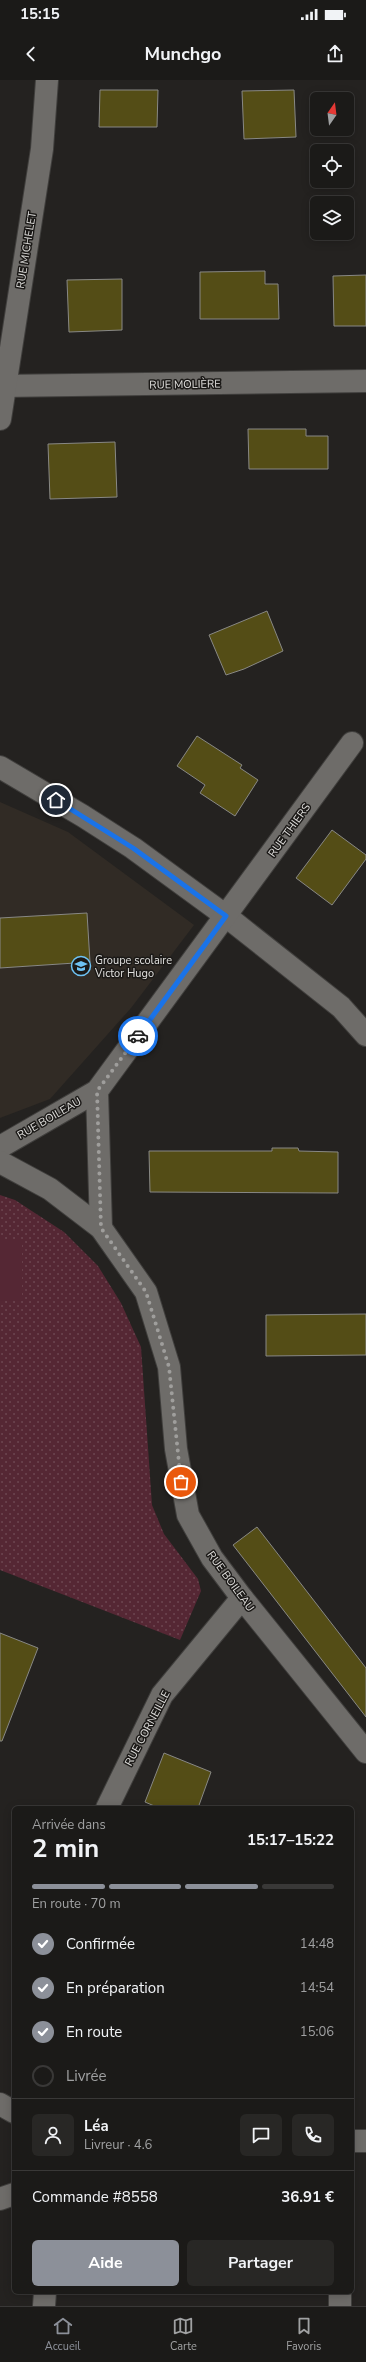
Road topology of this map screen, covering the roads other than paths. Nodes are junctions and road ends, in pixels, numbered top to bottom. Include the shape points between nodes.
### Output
1 (47, 80) edge
2 (366, 381) edge
3 (2, 386) edge
4 (0, 419) edge
5 (352, 743) dead end
6 (0, 767) edge
7 (226, 916) junction
8 (366, 1035) edge
9 (97, 1091) junction
10 (0, 1146) edge
11 (0, 1162) edge
12 (101, 1228) junction
13 (242, 1598) junction
14 (366, 1752) edge
15 (108, 1806) edge
16 (0, 2104) edge
17 (12, 2111) edge
18 (354, 2141) edge
19 (366, 2141) edge
20 (12, 2195) edge
21 (0, 2199) edge
22 (44, 2294) edge
23 (340, 2294) edge
24 (44, 2306) edge
25 (340, 2306) edge

1 - 3 street, RUE MICHELET via 42,149
2 - 3 street, RUE MOLIÈRE
3 - 4 street, RUE MICHELET
5 - 7 street, RUE THIERS
6 - 7 street via 121,840
7 - 8 street via 340,1007
7 - 9 street, RUE BOILEAU
9 - 10 street, RUE BOILEAU
9 - 12 street
11 - 12 street, RUE BOILEAU via 50,1189
12 - 13 street, RUE BOILEAU via 146,1292 151,1307 169,1367 176,1449 188,1515 212,1558
13 - 14 street, RUE BOILEAU
13 - 15 street, RUE CORNEILLE via 162,1695
16 - 17 street
18 - 19 street
20 - 21 street
22 - 24 street
23 - 25 street

